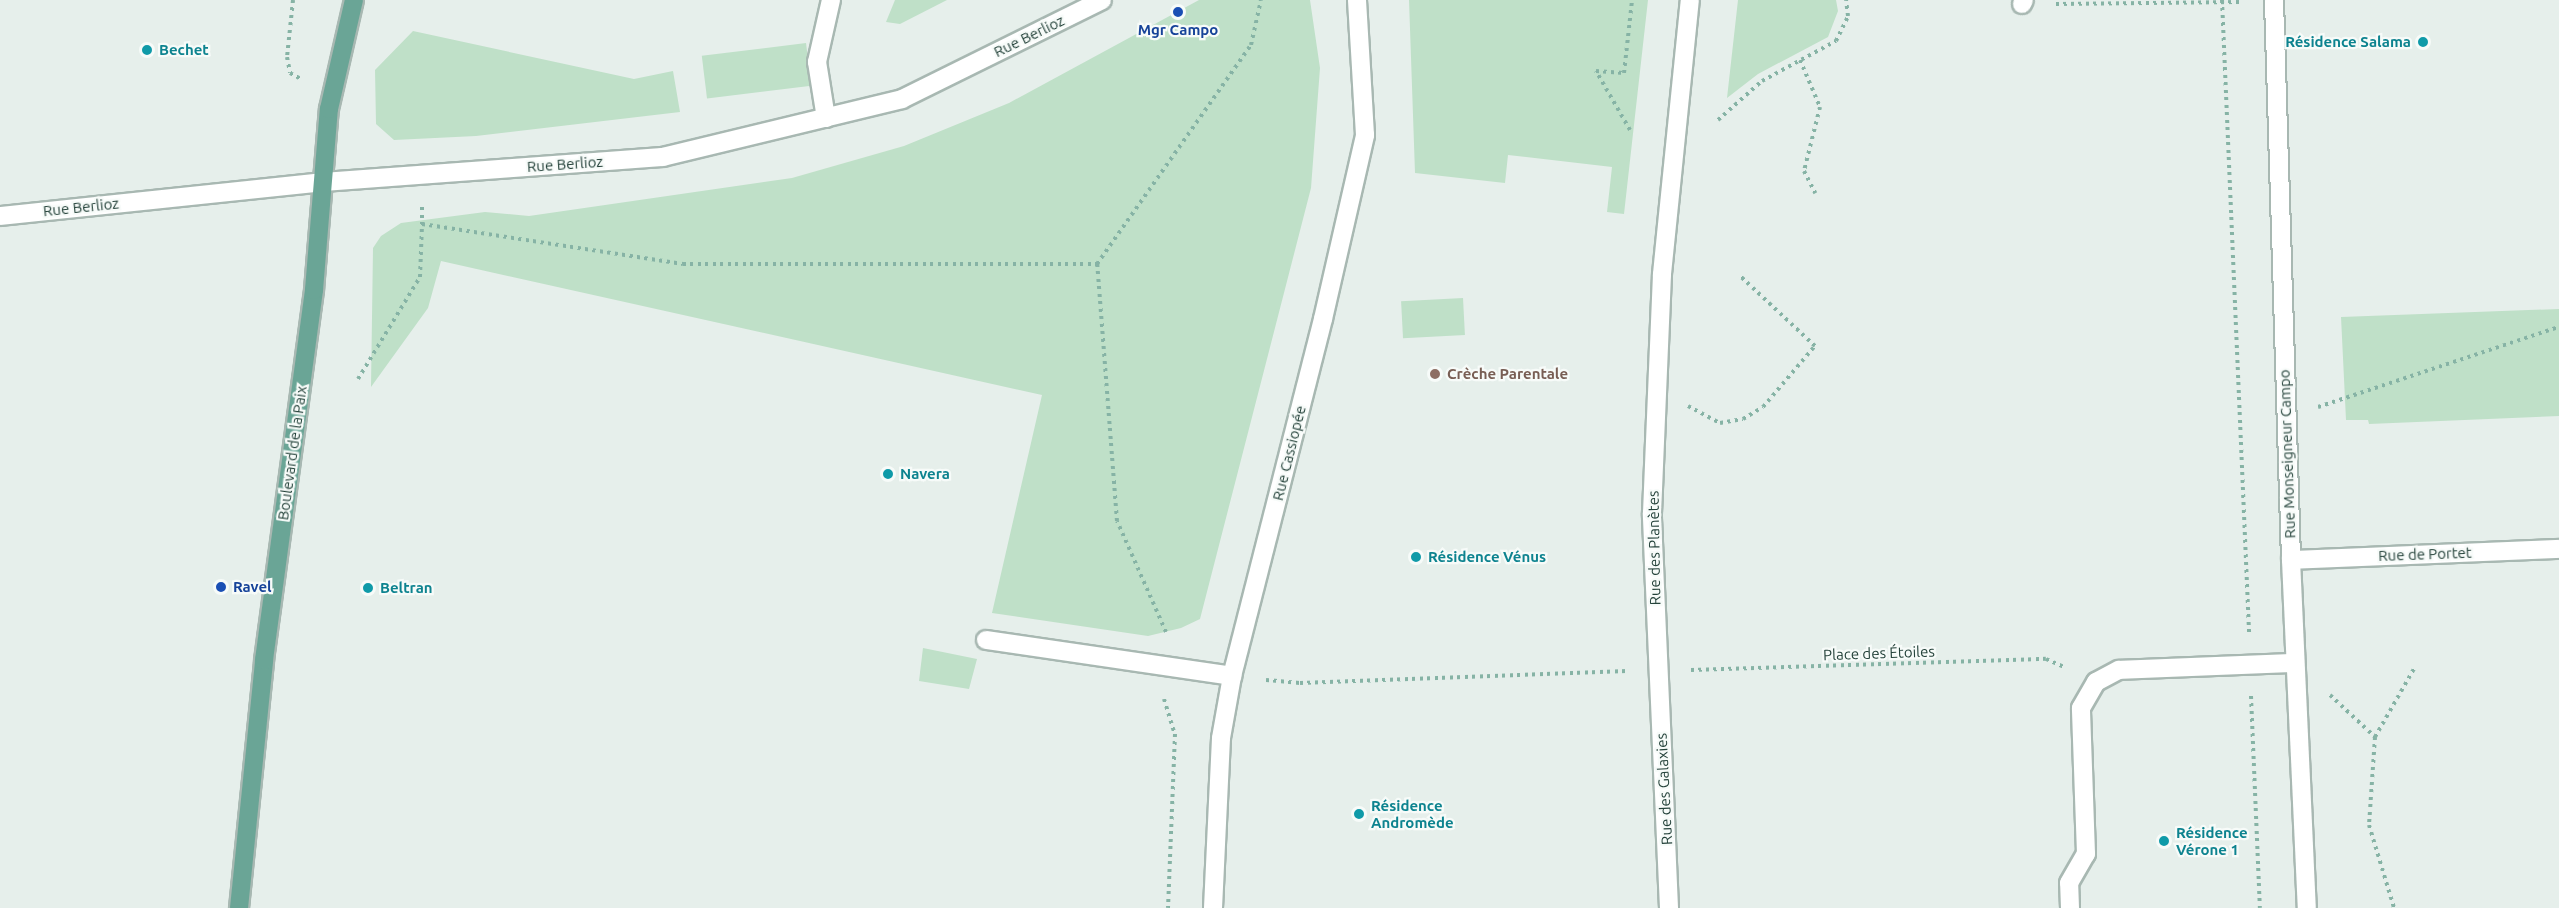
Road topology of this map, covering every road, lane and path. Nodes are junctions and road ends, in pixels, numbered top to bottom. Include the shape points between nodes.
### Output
1 (293, 0) edge
2 (354, 0) edge
3 (831, 0) edge
4 (1101, 0) edge
5 (1261, 0) edge
6 (1356, 0) edge
7 (1632, 0) edge
8 (1690, 0) edge
9 (1846, 0) edge
10 (2222, 1) edge
11 (2023, 2) edge
12 (2274, 2) edge
13 (1800, 60) junction
14 (331, 98) junction
15 (826, 118) junction
16 (1718, 120) dead end
17 (1630, 130) dead end
18 (421, 175) junction
19 (322, 182) junction
20 (1815, 193) dead end
21 (0, 216) edge
22 (422, 224) junction
23 (1097, 264) junction
24 (1739, 275) dead end
25 (2559, 327) edge
26 (358, 379) dead end
27 (1656, 388) junction
28 (2286, 418) junction
29 (2559, 549) edge
30 (2290, 560) junction
31 (1168, 636) dead end
32 (986, 640) dead end
33 (2250, 663) junction
34 (2295, 663) junction
35 (2415, 667) dead end
36 (1658, 671) junction
37 (1232, 676) junction
38 (2097, 681) junction
39 (1163, 695) dead end
40 (2375, 737) junction
41 (239, 908) edge
42 (1168, 908) edge
43 (1213, 908) edge
44 (1669, 908) edge
45 (2070, 908) edge
46 (2260, 908) edge
47 (2307, 908) edge
48 (2394, 908) edge

1 - 14 path via 287,57 290,73
2 - 14 main road, Boulevard de la Paix
3 - 15 street via 817,62
4 - 15 street, Rue Berlioz via 902,99
5 - 23 path via 1251,45
6 - 37 street, Rue Cassiopée via 1365,135 1323,319
7 - 17 path via 1624,73 1596,71
8 - 27 street, Rue des Planètes via 1662,274
9 - 13 path via 1848,16 1836,40
10 - 11 path
10 - 12 path
10 - 33 path
12 - 28 street, Rue Monseigneur Campo
13 - 16 path via 1762,81
13 - 20 path via 1820,107 1804,171
14 - 19 main road, Boulevard de la Paix
15 - 18 street, Rue Berlioz via 663,157
18 - 19 street, Rue Berlioz
18 - 22 path
19 - 21 street, Rue Berlioz
19 - 41 main road, Boulevard de la Paix via 314,290 264,660
22 - 23 path via 683,264
22 - 26 path via 420,277
23 - 31 path via 1117,520
24 - 27 path via 1815,346 1763,407 1743,419 1720,423
25 - 28 path
27 - 36 street, Rue des Planètes via 1652,513
28 - 30 street, Rue Monseigneur Campo
29 - 30 street, Rue de Portet
30 - 34 street, Rue Monseigneur Campo
32 - 37 street
33 - 34 street
33 - 38 street via 2119,670
33 - 46 path
34 - 40 path
34 - 47 street, Rue Monseigneur Campo
35 - 40 path
36 - 37 path via 1300,683
36 - 38 path, Place des Étoiles via 2046,659
36 - 44 street, Rue des Galaxies
37 - 43 street, Rue Cassiopée via 1221,738
38 - 45 street via 2081,708 2085,854 2069,883
39 - 42 path via 1175,734
40 - 48 path via 2369,825

